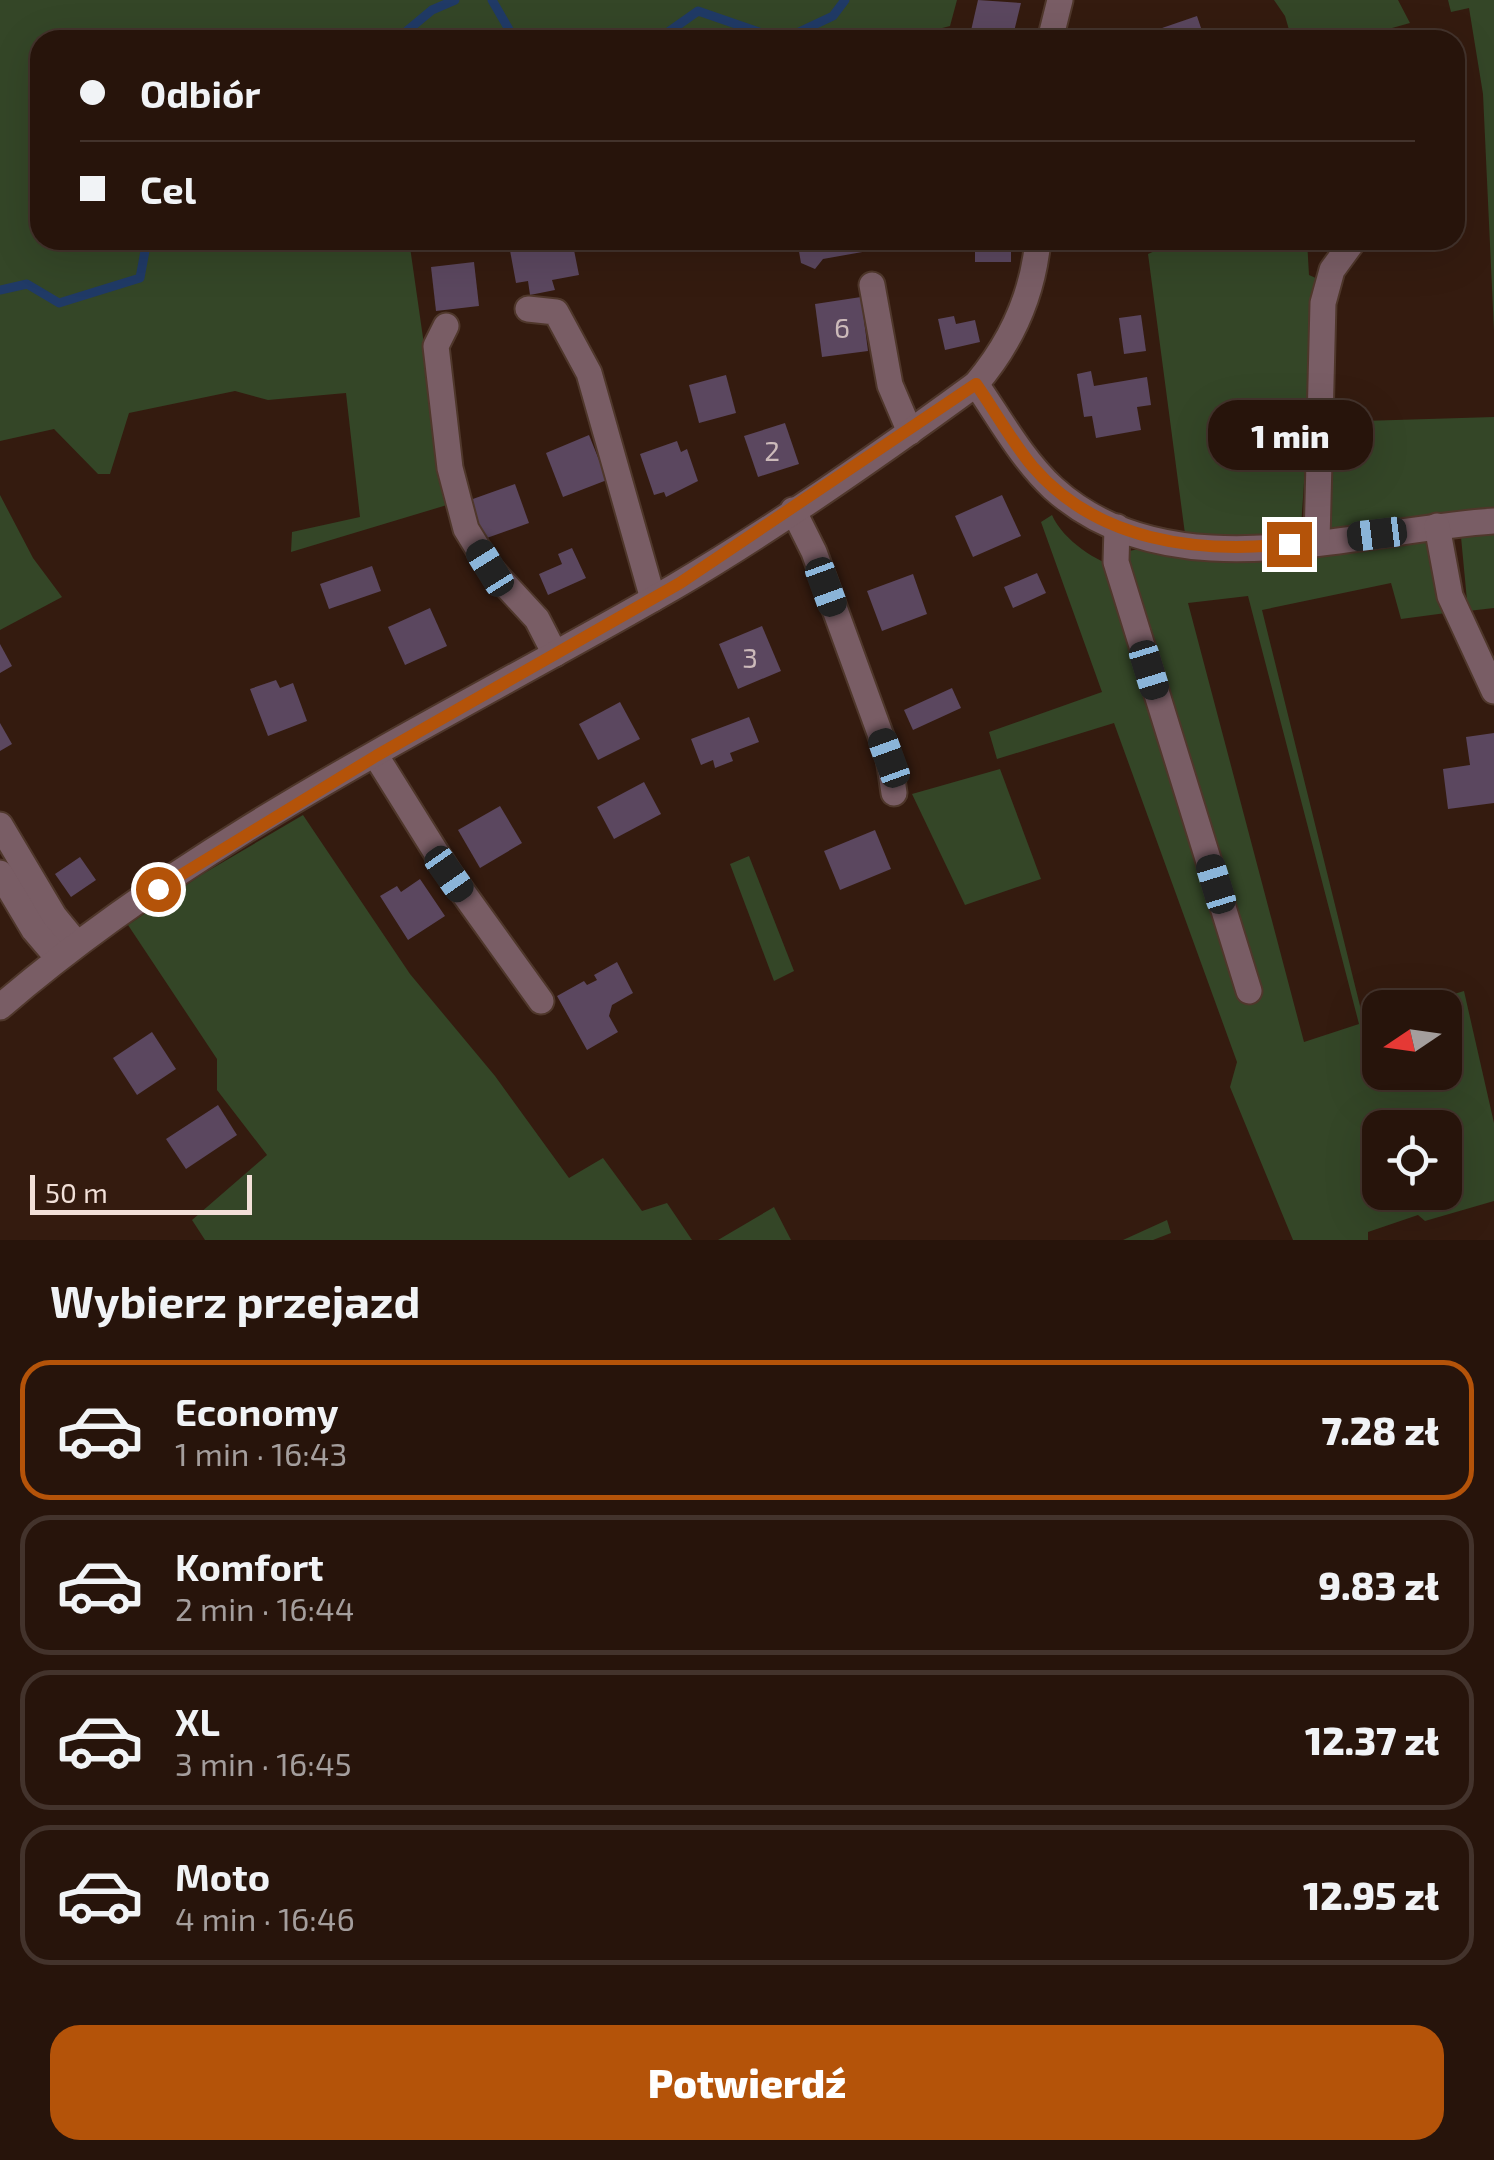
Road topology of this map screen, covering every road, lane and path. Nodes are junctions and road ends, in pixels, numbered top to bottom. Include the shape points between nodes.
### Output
1 (1060, 0) edge
2 (1052, 30) edge
3 (1036, 250) edge
4 (1347, 250) edge
5 (872, 285) dead end
6 (528, 309) dead end
7 (446, 326) dead end
8 (976, 384) junction
9 (910, 432) junction
10 (793, 510) junction
11 (1494, 520) edge
12 (1437, 526) junction
13 (1117, 527) junction
14 (1317, 541) junction
15 (653, 599) junction
16 (555, 654) junction
17 (1494, 692) edge
18 (376, 756) junction
19 (894, 793) dead end
20 (0, 825) edge
21 (0, 873) edge
22 (67, 950) junction
23 (1249, 991) dead end
24 (540, 1002) dead end
25 (0, 1006) edge

1 - 2 street
3 - 8 street via 1019,318
4 - 14 street via 1332,270 1323,303
5 - 9 street via 890,385
6 - 15 street via 556,312 589,373
7 - 16 street via 436,346 450,468 466,529 490,568 538,619
8 - 9 street
8 - 13 street via 1043,477
9 - 10 street
10 - 15 street
10 - 19 street via 889,758
11 - 12 street
12 - 14 street
12 - 17 street via 1450,596
13 - 14 street via 1186,546
13 - 23 street via 1116,562
15 - 16 street
16 - 18 street
18 - 22 street via 212,852
18 - 24 street
20 - 22 street
21 - 22 street via 34,930
22 - 25 street

